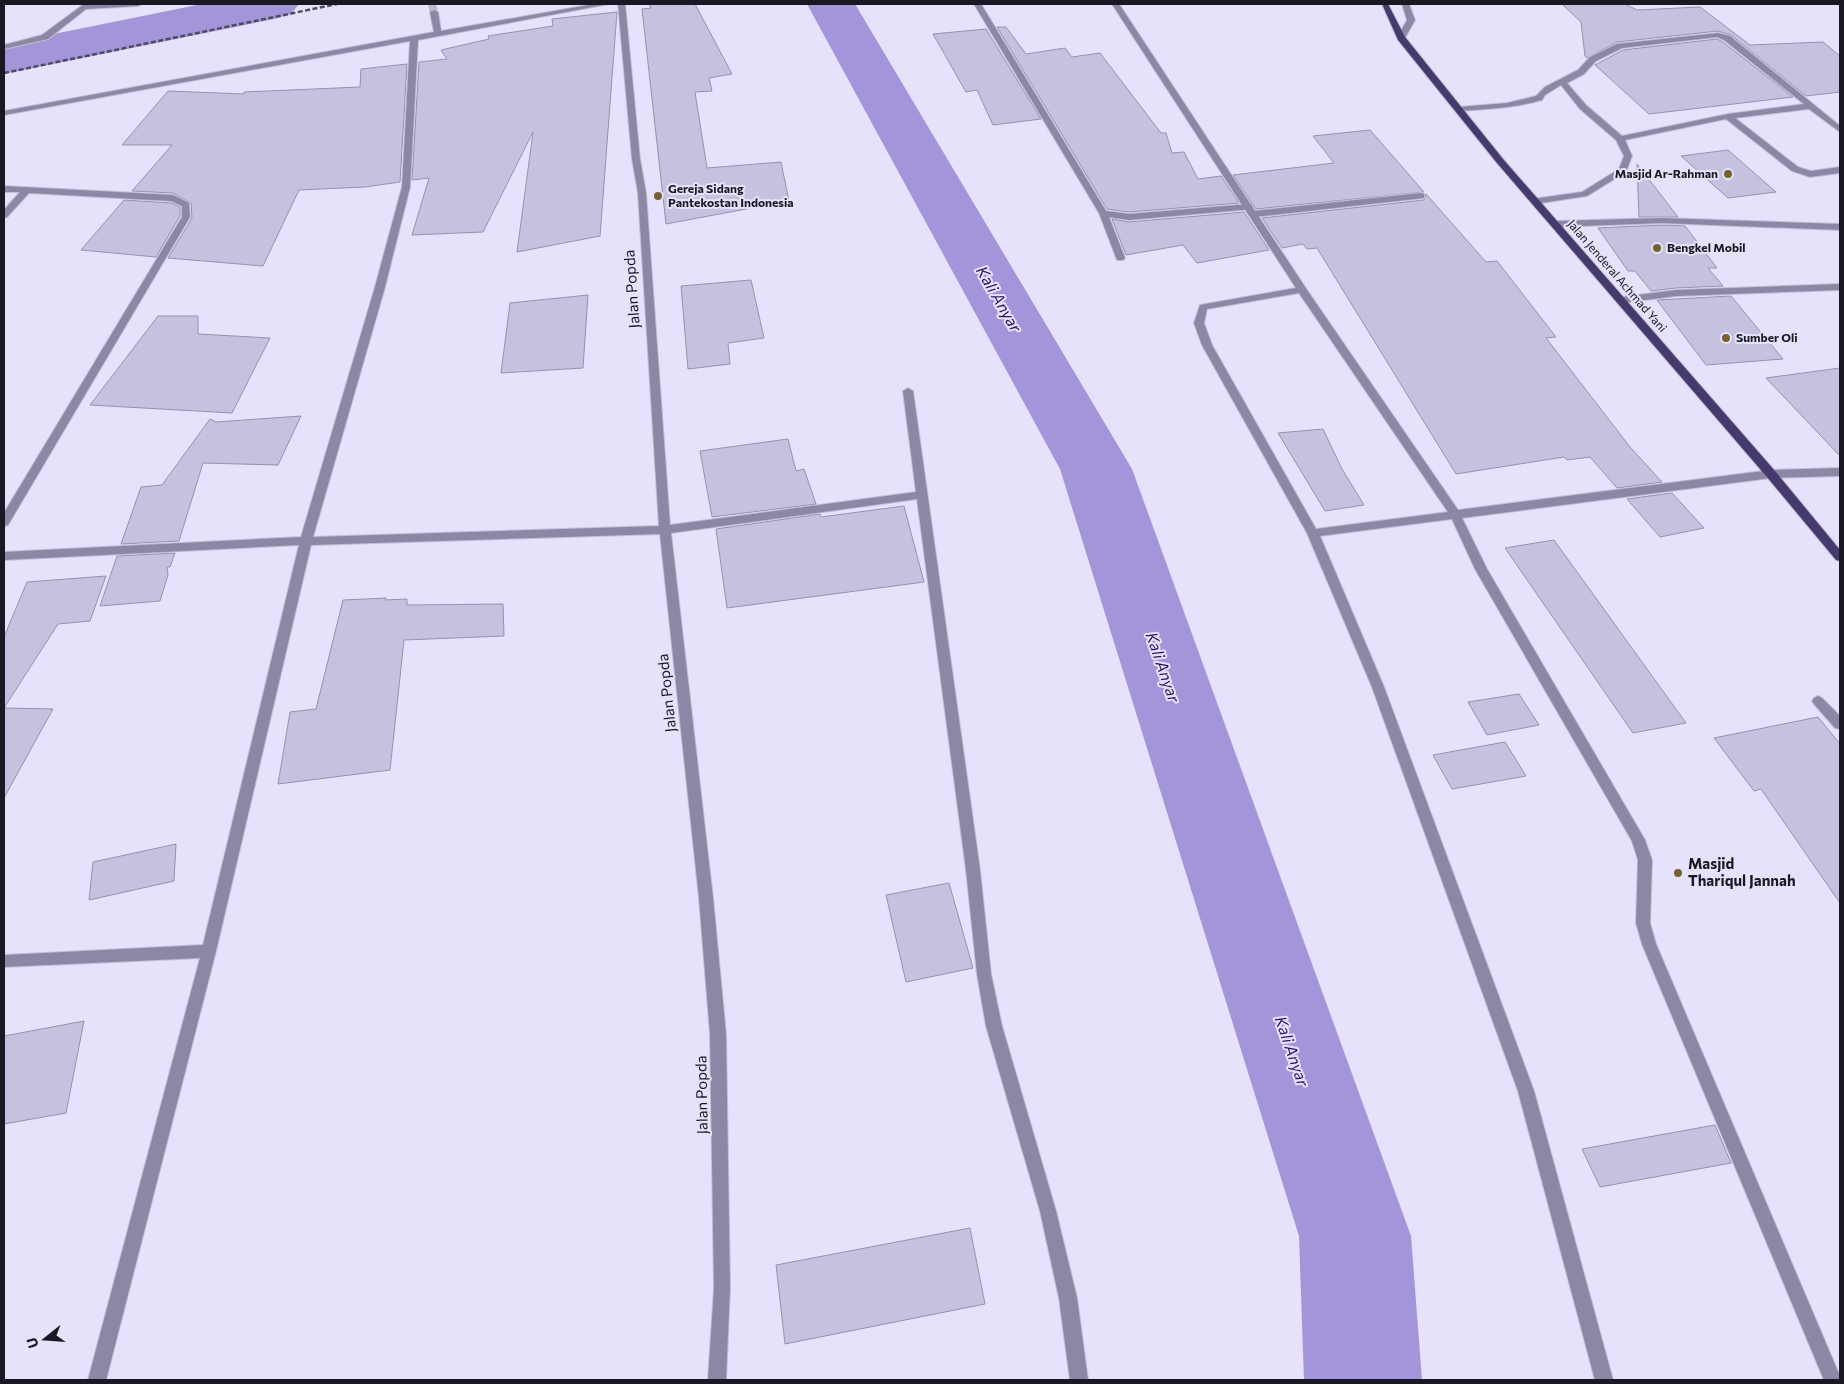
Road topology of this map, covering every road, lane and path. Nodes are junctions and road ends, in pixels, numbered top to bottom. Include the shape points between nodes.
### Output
1 (138, 4) edge
2 (605, 4) edge
3 (622, 4) edge
4 (977, 4) edge
5 (1115, 4) edge
6 (1384, 4) edge
7 (1406, 4) edge
8 (85, 6) edge
9 (434, 12) tunnel mouth
10 (438, 34) junction
11 (1401, 38) junction
12 (414, 39) junction
13 (4, 47) edge
14 (1562, 83) junction
15 (1811, 106) junction
16 (1459, 109) junction
17 (4, 113) edge
18 (1728, 116) junction
19 (1840, 130) edge
20 (1620, 139) junction
21 (1840, 170) edge
22 (4, 189) edge
23 (27, 190) junction
24 (1421, 196) dead end
25 (1535, 201) junction
26 (1252, 210) junction
27 (1103, 213) junction
28 (4, 215) edge
29 (1556, 224) junction
30 (1840, 228) edge
31 (1120, 258) dead end
32 (1840, 287) edge
33 (1302, 290) junction
34 (1622, 300) junction
35 (908, 391) dead end
36 (1840, 472) edge
37 (1771, 474) junction
38 (922, 495) junction
39 (1455, 514) junction
40 (4, 522) edge
41 (666, 530) junction
42 (1312, 532) junction
43 (306, 541) junction
44 (4, 556) edge
45 (1840, 558) edge
46 (1818, 701) dead end
47 (1840, 724) edge
48 (209, 950) junction
49 (4, 961) edge
50 (97, 1380) edge
51 (716, 1380) edge
52 (1079, 1380) edge
53 (1604, 1380) edge
54 (1834, 1380) edge

1 - 8 street
2 - 10 street
3 - 41 street, Jalan Popda via 642,193
4 - 27 street
5 - 26 street
6 - 11 main road, Jalan Jenderal Achmad Yani
7 - 11 street via 1411,20
8 - 13 street via 45,37
9 - 10 street
10 - 12 street
11 - 16 main road, Jalan Jenderal Achmad Yani
12 - 17 street
12 - 43 street via 406,187
14 - 15 street via 1590,67 1594,59 1620,46 1718,35 1728,38
14 - 16 street via 1544,90 1540,98
14 - 20 street via 1583,107
15 - 18 street
15 - 19 street
16 - 25 main road, Jalan Jenderal Achmad Yani
18 - 20 street
18 - 21 street via 1795,169 1810,174
20 - 25 street via 1628,156 1623,170 1584,194
22 - 23 street
23 - 28 street
23 - 40 street via 173,198 186,205 186,217
24 - 26 street
25 - 29 main road, Jalan Jenderal Achmad Yani
26 - 27 street via 1129,216
26 - 33 street
27 - 31 street
29 - 30 street via 1593,220
29 - 34 main road, Jalan Jenderal Achmad Yani
32 - 34 street via 1676,293
33 - 39 street
33 - 42 street via 1203,306 1199,323 1207,345
34 - 37 main road, Jalan Jenderal Achmad Yani
35 - 38 street
36 - 37 street
37 - 39 street
37 - 45 main road, Jalan Jenderal Achmad Yani
38 - 41 street
38 - 52 street via 984,974 994,1026 1048,1211 1068,1298
39 - 42 street
39 - 54 street via 1481,569 1638,840 1645,860 1642,923 1649,944
41 - 43 street
41 - 51 street, Jalan Popda via 718,1034 722,1288
42 - 53 street via 1378,687 1526,1091
43 - 44 street
43 - 48 street
46 - 47 street
48 - 49 street
48 - 50 street

